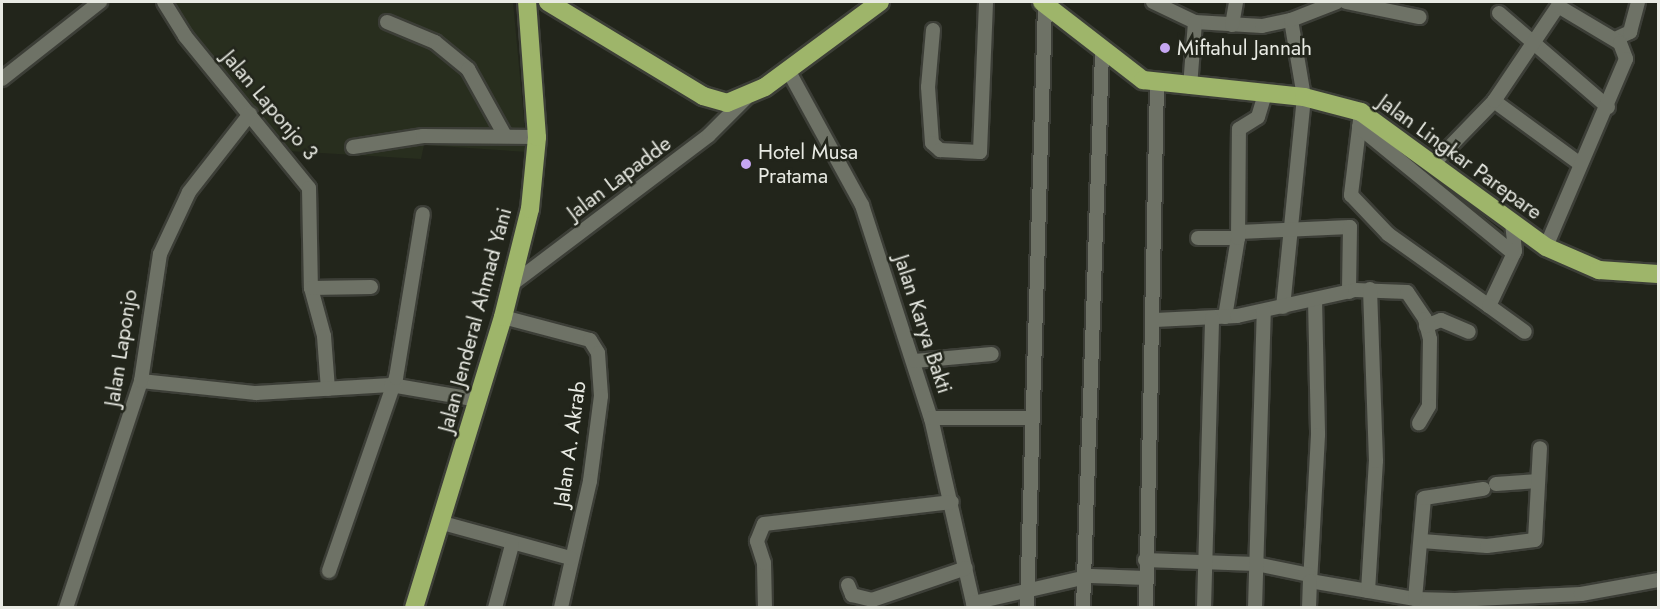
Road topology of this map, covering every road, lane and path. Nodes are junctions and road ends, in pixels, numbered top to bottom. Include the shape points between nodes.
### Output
1 (100, 2) edge
2 (164, 2) edge
3 (526, 2) edge
4 (548, 2) edge
5 (880, 2) edge
6 (986, 2) edge
7 (1153, 2) edge
8 (1236, 2) edge
9 (1337, 2) edge
10 (1346, 2) edge
11 (1638, 2) edge
12 (1044, 3) edge
13 (1499, 13) dead end
14 (1419, 17) dead end
15 (1291, 20) junction
16 (387, 22) dead end
17 (1195, 22) junction
18 (1232, 25) junction
19 (933, 30) dead end
20 (1615, 39) junction
21 (1530, 42) junction
22 (1102, 52) junction
23 (788, 70) junction
24 (2, 79) edge
25 (1158, 84) junction
26 (1190, 87) junction
27 (1264, 94) junction
28 (1304, 97) junction
29 (746, 98) junction
30 (1494, 101) junction
31 (1608, 107) junction
32 (250, 114) junction
33 (1360, 120) junction
34 (504, 134) junction
35 (537, 137) junction
36 (353, 147) dead end
37 (1433, 164) junction
38 (1580, 164) junction
39 (423, 214) dead end
40 (1512, 221) junction
41 (1293, 227) junction
42 (1239, 235) junction
43 (1198, 238) dead end
44 (1546, 247) junction
45 (1514, 254) junction
46 (1659, 274) edge
47 (511, 285) junction
48 (371, 287) dead end
49 (311, 288) junction
50 (1370, 289) junction
51 (1349, 292) junction
52 (1315, 300) junction
53 (1489, 306) junction
54 (1283, 307) junction
55 (1264, 311) junction
56 (503, 317) junction
57 (1219, 318) junction
58 (1155, 320) junction
59 (1426, 326) junction
60 (1469, 332) dead end
61 (1525, 332) dead end
62 (992, 354) dead end
63 (915, 361) junction
64 (141, 381) junction
65 (391, 385) junction
66 (328, 389) junction
67 (479, 400) junction
68 (931, 418) junction
69 (1030, 418) junction
70 (1419, 423) dead end
71 (1540, 448) dead end
72 (1538, 481) junction
73 (952, 502) junction
74 (439, 522) junction
75 (1422, 542) junction
76 (512, 545) junction
77 (571, 558) junction
78 (1145, 560) junction
79 (1203, 562) junction
80 (1256, 564) junction
81 (966, 568) junction
82 (329, 571) dead end
83 (1083, 577) junction
84 (1146, 578) junction
85 (1309, 578) junction
86 (1659, 580) edge
87 (848, 585) dead end
88 (1027, 586) junction
89 (1368, 591) junction
90 (1415, 599) junction
91 (1455, 604) edge
92 (974, 605) edge
93 (66, 608) edge
94 (414, 608) edge
95 (495, 608) edge
96 (561, 608) edge
97 (765, 608) edge
98 (1027, 608) edge
99 (1083, 608) edge
100 (1146, 608) edge
101 (1204, 608) edge
102 (1255, 608) edge
103 (1310, 608) edge

1 - 24 street
2 - 32 street, Jalan Laponjo 3
3 - 35 highway, Jalan Jenderal Ahmad Yani
4 - 29 highway via 703,96 727,103
5 - 23 highway
6 - 19 street via 980,152 940,150 932,143 928,87
7 - 17 street
8 - 18 street
9 - 15 street
10 - 14 street
11 - 20 street via 1630,32
12 - 22 highway, Jalan Lingkar Parepare
12 - 69 street
13 - 21 street
15 - 18 street
15 - 28 street
16 - 34 street via 435,42 468,69
17 - 18 street
17 - 26 street
20 - 21 street via 1562,4
20 - 31 street via 1626,59
21 - 30 street
21 - 31 street
22 - 25 highway, Jalan Lingkar Parepare
22 - 83 street
23 - 29 highway
23 - 63 street, Jalan Karya Bakti via 862,205
25 - 26 highway, Jalan Lingkar Parepare
25 - 58 street
26 - 27 highway, Jalan Lingkar Parepare
27 - 28 highway, Jalan Lingkar Parepare
27 - 42 street via 1258,117 1239,129
28 - 33 highway, Jalan Lingkar Parepare
28 - 41 street
29 - 47 street, Jalan Lapadde via 709,135
30 - 37 street
30 - 38 street
31 - 38 street
32 - 49 street, Jalan Laponjo 3 via 309,188
32 - 64 street, Jalan Laponjo via 189,192 172,222 153,281
33 - 37 highway, Jalan Lingkar Parepare
33 - 45 street
33 - 53 street via 1351,195 1364,214
34 - 35 street
34 - 36 street via 423,136
35 - 47 highway, Jalan Jenderal Ahmad Yani via 530,209
37 - 40 highway, Jalan Lingkar Parepare
38 - 44 street
39 - 65 street via 404,347
40 - 44 highway, Jalan Lingkar Parepare
40 - 45 street
41 - 42 street
41 - 51 street via 1350,227
41 - 54 street
42 - 43 street
42 - 57 street
44 - 46 highway, Jalan Lingkar Parepare via 1599,270
45 - 53 street
47 - 56 highway, Jalan Jenderal Ahmad Yani
48 - 49 street
49 - 66 street, Jalan Laponjo 3 via 324,336
50 - 51 street
50 - 59 street via 1407,292
50 - 89 street via 1376,461
51 - 52 street
52 - 54 street
52 - 85 street via 1318,435
53 - 61 street
54 - 55 street
55 - 57 street
55 - 80 street
56 - 67 highway, Jalan Jenderal Ahmad Yani
56 - 77 street, Jalan A. Akrab via 590,340 598,353 600,407
57 - 58 street
57 - 79 street
58 - 78 street
59 - 60 street via 1441,320
59 - 70 street via 1429,406
62 - 63 street
63 - 68 street, Jalan Karya Bakti
64 - 66 street via 256,393
64 - 93 street, Jalan Laponjo
65 - 66 street
65 - 67 street
65 - 82 street
67 - 74 highway, Jalan Jenderal Ahmad Yani
68 - 69 street
68 - 73 street, Jalan Karya Bakti
69 - 88 street
71 - 72 street
72 - 75 street via 1426,495
72 - 75 street via 1540,533 1530,542 1487,546
73 - 81 street, Jalan Karya Bakti
73 - 97 street via 764,524 757,541 764,563
74 - 76 street
74 - 94 highway, Jalan Jenderal Ahmad Yani
75 - 90 street
76 - 77 street
76 - 95 street
77 - 96 street, Jalan A. Akrab
78 - 79 street
78 - 84 street
79 - 80 street
79 - 101 street
80 - 85 street
80 - 102 street
81 - 87 street via 872,600 852,595
81 - 92 street, Jalan Karya Bakti
83 - 84 street
83 - 88 street
83 - 99 street
84 - 100 street
85 - 89 street
85 - 103 street
86 - 91 street via 1581,594
88 - 92 street
88 - 98 street
89 - 90 street
90 - 91 street

